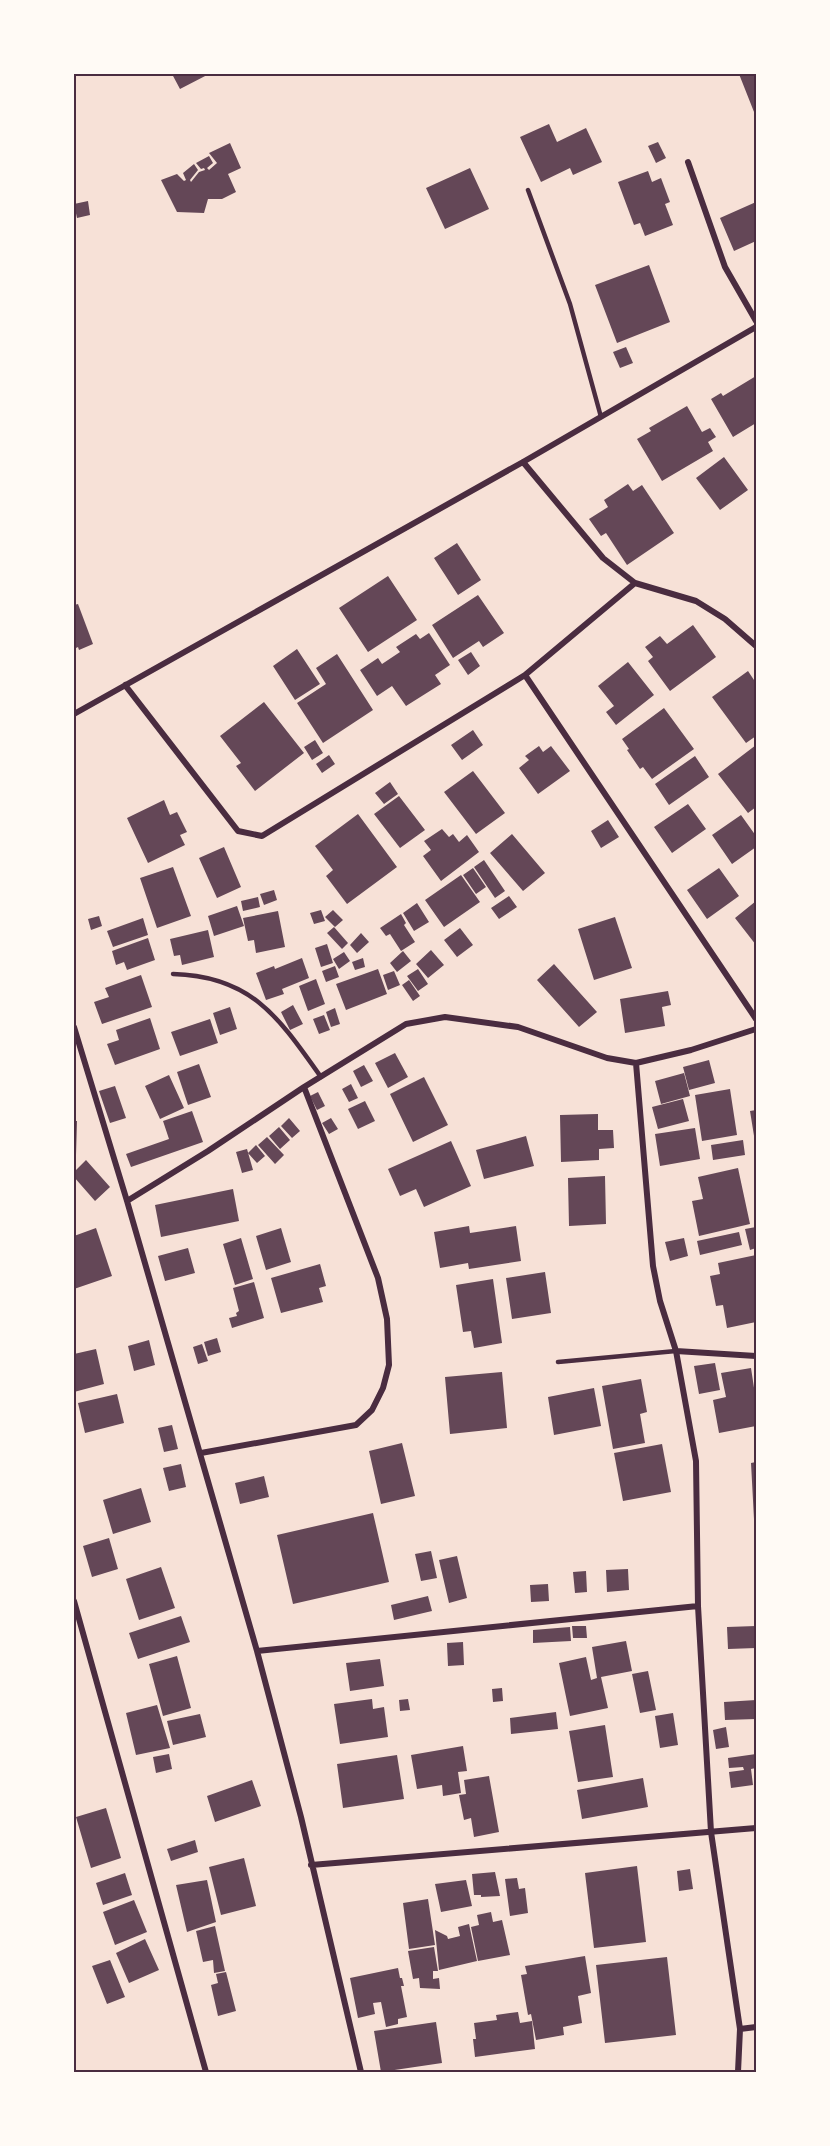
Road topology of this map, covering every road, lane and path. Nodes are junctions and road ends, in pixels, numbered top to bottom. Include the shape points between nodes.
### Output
1 (688, 162) dead end
2 (528, 190) dead end
3 (756, 321) edge
4 (756, 327) edge
5 (601, 417) junction
6 (523, 462) junction
7 (635, 584) junction
8 (756, 646) edge
9 (525, 675) junction
10 (125, 685) junction
11 (74, 714) edge
12 (173, 974) dead end
13 (756, 1019) edge
14 (74, 1027) edge
15 (756, 1029) edge
16 (636, 1063) junction
17 (321, 1077) junction
18 (304, 1087) junction
19 (127, 1201) junction
20 (676, 1351) junction
21 (756, 1356) edge
22 (558, 1362) dead end
23 (201, 1453) junction
24 (74, 1601) edge
25 (698, 1606) junction
26 (257, 1651) junction
27 (756, 1828) edge
28 (711, 1832) junction
29 (311, 1865) junction
30 (756, 2027) edge
31 (740, 2029) junction
32 (206, 2073) edge
33 (360, 2073) edge
34 (738, 2073) edge

1 - 3 street via 726,267
2 - 5 lane via 570,304
4 - 5 street
5 - 6 street
6 - 7 street via 603,558
6 - 10 street
7 - 8 street via 696,601
7 - 9 street
9 - 10 street via 262,836 238,831
9 - 13 street
10 - 11 street
12 - 17 lane via 196,975 233,986 256,999 286,1028
14 - 19 street
15 - 16 street
16 - 17 street via 606,1058 518,1027 445,1017 406,1024
16 - 20 street via 653,1266
17 - 18 street
18 - 19 street
18 - 23 street via 378,1278 387,1319 389,1365 383,1388 372,1410 356,1425
19 - 23 street
20 - 21 street
20 - 22 lane
20 - 25 street via 696,1461
23 - 26 street
24 - 32 street
25 - 26 street
25 - 28 street
26 - 29 street via 302,1817
27 - 28 street
28 - 29 street
28 - 31 street
29 - 33 street
30 - 31 street
31 - 34 street

